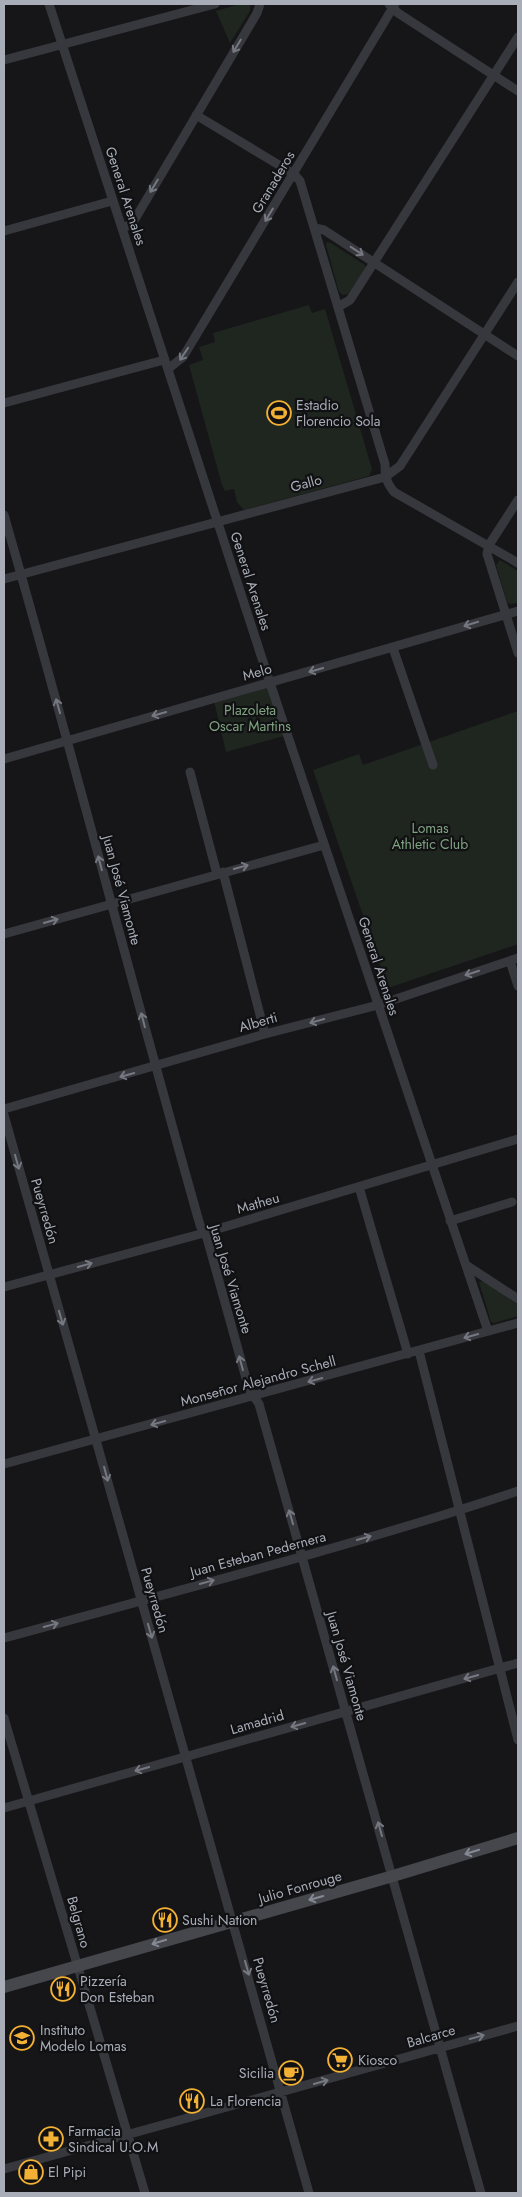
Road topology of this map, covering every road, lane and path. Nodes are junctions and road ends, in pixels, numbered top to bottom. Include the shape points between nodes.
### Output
1 (49, 4) edge
2 (215, 4) edge
3 (260, 4) edge
4 (392, 6) edge
5 (518, 36) edge
6 (62, 44) junction
7 (4, 60) edge
8 (493, 75) junction
9 (518, 91) edge
10 (196, 115) junction
11 (294, 174) junction
12 (112, 201) junction
13 (122, 228) junction
14 (314, 228) junction
15 (4, 231) edge
16 (374, 263) junction
17 (518, 282) edge
18 (338, 307) junction
19 (485, 334) junction
20 (518, 356) edge
21 (164, 360) junction
22 (168, 369) junction
23 (4, 404) edge
24 (385, 478) junction
25 (518, 500) edge
26 (4, 515) edge
27 (217, 521) junction
28 (489, 545) junction
29 (518, 563) edge
30 (21, 574) junction
31 (4, 579) edge
32 (518, 610) edge
33 (505, 614) junction
34 (393, 648) junction
35 (518, 653) edge
36 (270, 683) junction
37 (68, 740) junction
38 (4, 759) edge
39 (433, 765) dead end
40 (190, 772) dead end
41 (324, 844) junction
42 (220, 873) junction
43 (111, 903) junction
44 (4, 934) edge
45 (514, 959) edge
46 (518, 986) edge
47 (378, 1005) junction
48 (265, 1034) junction
49 (155, 1067) junction
50 (4, 1109) edge
51 (4, 1115) edge
52 (518, 1139) edge
53 (431, 1166) junction
54 (359, 1187) junction
55 (512, 1202) dead end
56 (450, 1221) junction
57 (204, 1233) junction
58 (466, 1264) junction
59 (49, 1275) junction
60 (4, 1287) edge
61 (518, 1299) edge
62 (518, 1322) edge
63 (488, 1331) junction
64 (419, 1351) junction
65 (408, 1354) junction
66 (254, 1397) junction
67 (96, 1439) junction
68 (4, 1464) edge
69 (518, 1491) edge
70 (459, 1510) junction
71 (302, 1556) junction
72 (141, 1600) junction
73 (4, 1638) edge
74 (518, 1663) edge
75 (500, 1669) junction
76 (345, 1712) junction
77 (4, 1718) edge
78 (518, 1740) edge
79 (186, 1756) junction
80 (29, 1800) junction
81 (4, 1808) edge
82 (518, 1838) edge
83 (393, 1876) junction
84 (234, 1921) junction
85 (78, 1967) junction
86 (4, 1987) edge
87 (518, 2026) edge
88 (440, 2048) junction
89 (281, 2093) junction
90 (128, 2134) junction
91 (4, 2169) edge
92 (145, 2193) edge
93 (310, 2193) edge
94 (481, 2193) edge

1 - 6 street, General Arenales
2 - 6 street
3 -> 10 street
4 - 8 street
4 - 11 street, Granaderos
5 - 8 street
6 - 7 street
6 - 12 street, General Arenales
8 - 9 street
8 - 16 street
10 - 11 street
10 -> 13 street via 132,224
11 - 14 street via 300,181
11 -> 22 street, Granaderos via 183,357
12 - 13 street, General Arenales
12 - 15 street
13 - 21 street, General Arenales
14 -> 16 street via 324,230
14 - 18 street
16 - 18 street via 350,300
16 - 19 street
17 - 19 street, Gallo
18 - 24 street via 385,464
19 - 20 street
19 - 24 street, Gallo via 400,466
21 - 22 street, General Arenales
21 - 23 street
22 - 27 street, General Arenales
24 - 27 street, Gallo
24 - 28 street via 394,492
25 - 28 street
26 - 30 street, Juan José Viamonte
27 - 30 street, Gallo
27 - 36 street, General Arenales
28 - 29 street
28 - 33 street via 488,559
30 - 31 street, Gallo
37 -> 30 street, Juan José Viamonte
32 - 33 street, Melo
33 -> 34 street, Melo
33 - 35 street
34 -> 36 street, Melo
34 - 39 street
36 -> 37 street, Melo
36 - 41 street, General Arenales
37 - 38 street, Melo
43 -> 37 street, Juan José Viamonte
40 - 42 street
42 -> 41 street
41 - 47 street, General Arenales
42 - 43 street
42 - 48 street
44 -> 43 street
49 -> 43 street, Juan José Viamonte
45 - 46 street
45 -> 47 street, Alberti
47 -> 48 street, Alberti
47 - 53 street, General Arenales
48 - 49 street, Alberti
49 -> 50 street, Alberti
49 - 57 street, Juan José Viamonte
51 -> 59 street, Pueyrredón
52 - 53 street, Matheu
53 - 54 street, Matheu
53 - 56 street, General Arenales
54 - 57 street, Matheu
54 - 65 street
55 - 56 street
56 - 58 street, General Arenales
59 -> 57 street, Matheu
66 -> 57 street, Juan José Viamonte
58 - 61 street
58 - 63 street, General Arenales
59 - 60 street, Matheu
59 -> 67 street, Pueyrredón
62 - 63 street, Monseñor Alejandro Schell
63 -> 64 street, Monseñor Alejandro Schell
64 - 65 street, Monseñor Alejandro Schell
64 - 70 street
65 -> 66 street, Monseñor Alejandro Schell
66 -> 67 street, Monseñor Alejandro Schell
71 -> 66 street, Juan José Viamonte
67 - 68 street, Monseñor Alejandro Schell
67 -> 72 street, Pueyrredón
69 - 70 street, Juan Esteban Pedernera
71 -> 70 street, Juan Esteban Pedernera
70 - 75 street
72 -> 71 street, Juan Esteban Pedernera
76 -> 71 street, Juan José Viamonte
73 -> 72 street, Juan Esteban Pedernera
72 -> 79 street, Pueyrredón
74 - 75 street, Lamadrid
75 -> 76 street, Lamadrid
75 - 78 street
76 -> 79 street, Lamadrid
83 -> 76 street, Juan José Viamonte
77 - 80 street, Belgrano
79 -> 80 street, Lamadrid
79 - 84 street, Pueyrredón
80 - 81 street, Lamadrid
80 - 85 street, Belgrano
82 -> 83 street, Julio Fonrouge
83 -> 84 street, Julio Fonrouge
83 - 88 street, Juan José Viamonte
84 -> 85 street, Julio Fonrouge
84 -> 89 street, Pueyrredón
85 - 86 street, Julio Fonrouge
85 - 90 street, Belgrano
88 -> 87 street, Balcarce
89 -> 88 street, Balcarce
88 - 94 street, Juan José Viamonte
89 - 90 street, Balcarce
89 - 93 street, Pueyrredón
90 - 91 street, Balcarce
90 - 92 street, Belgrano

